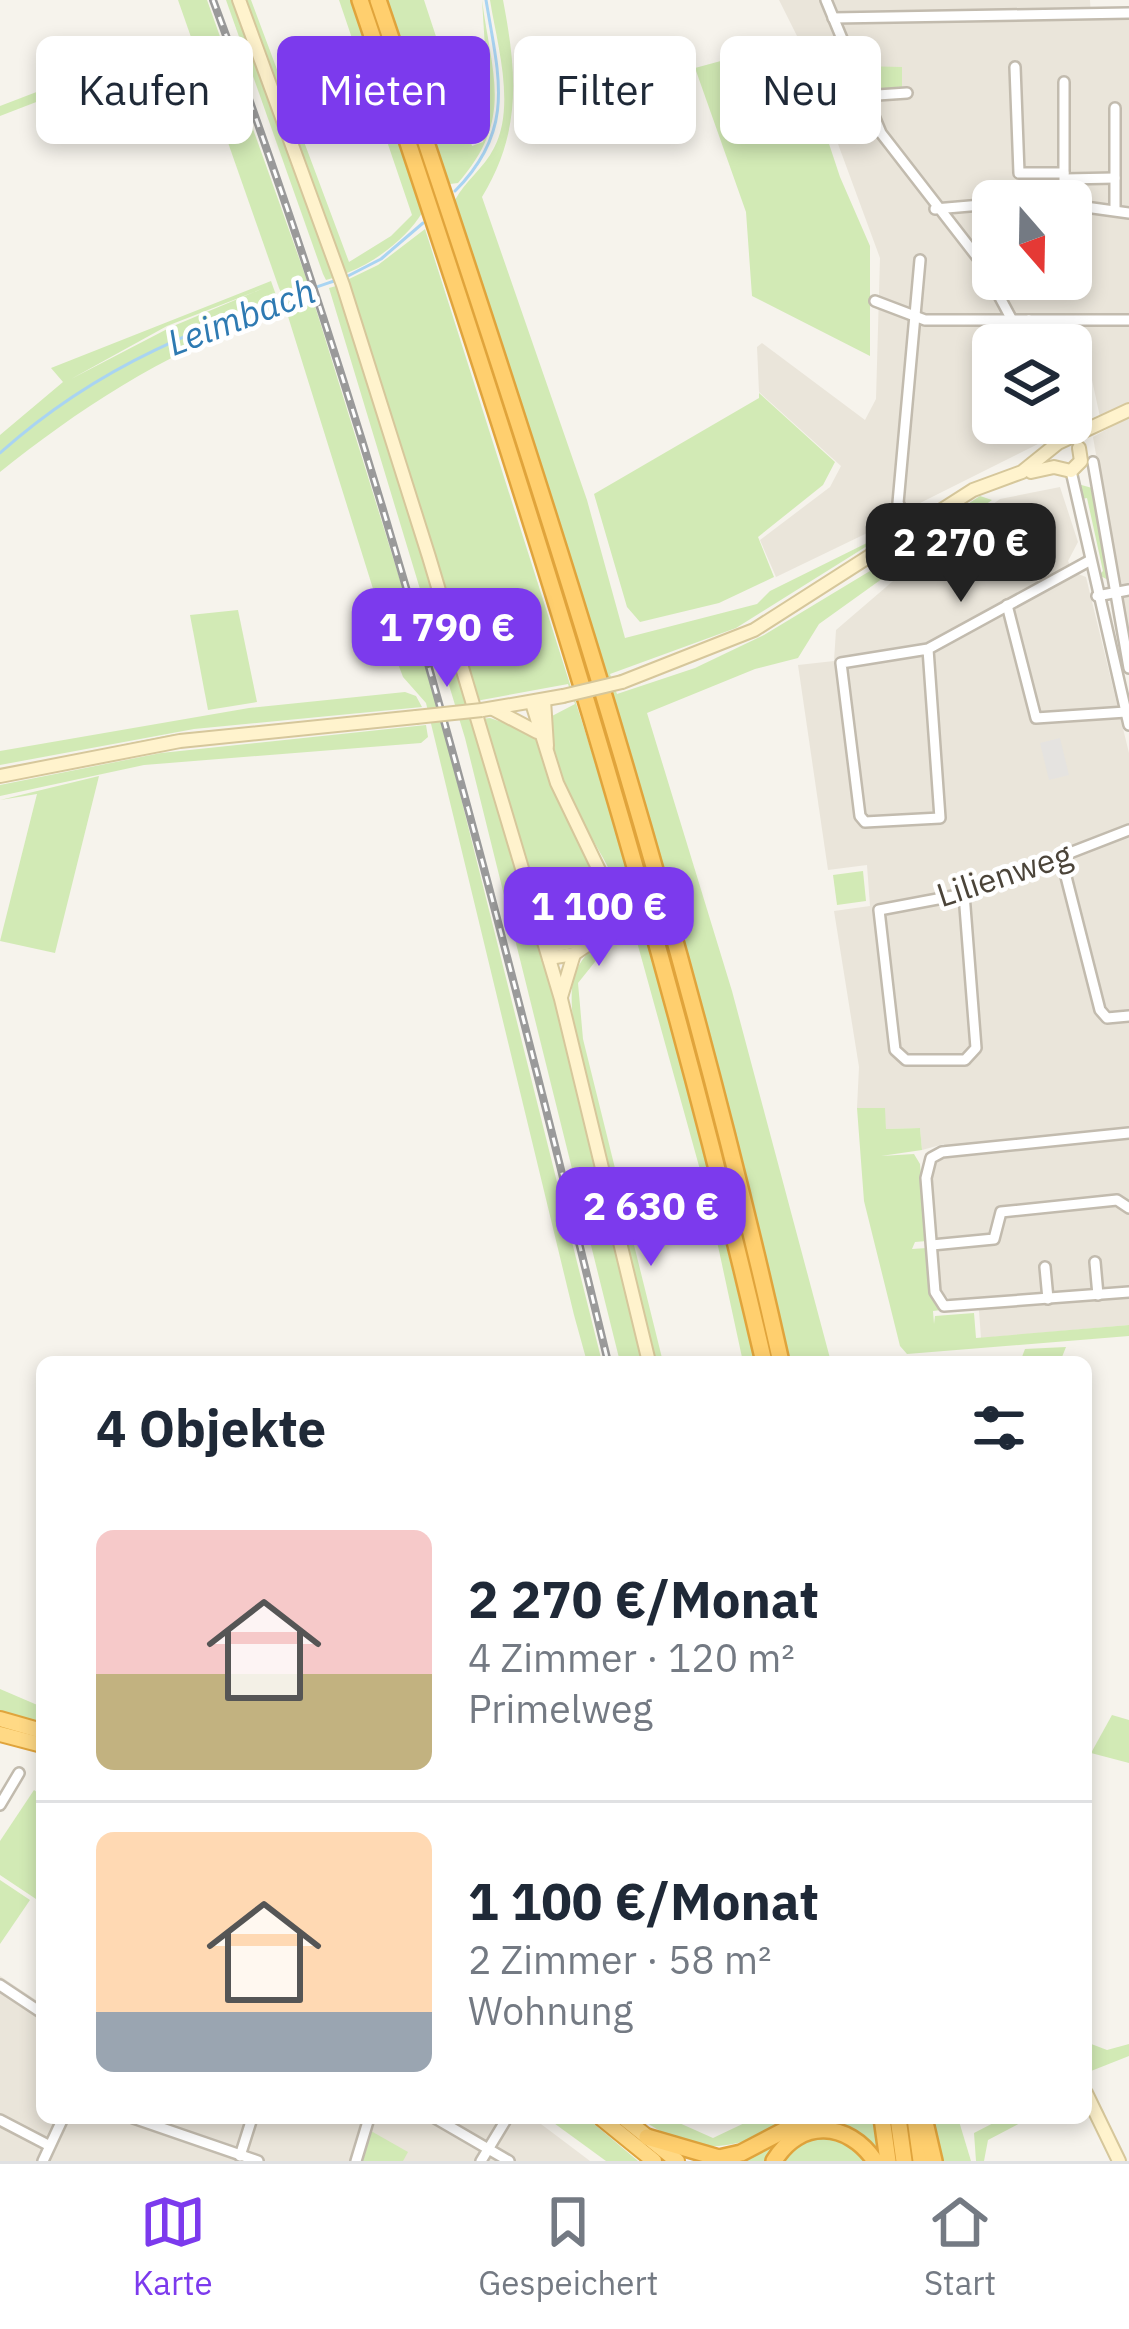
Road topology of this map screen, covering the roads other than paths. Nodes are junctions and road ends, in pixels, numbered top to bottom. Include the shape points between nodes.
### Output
1 (238, 0) edge
2 (360, 0) edge
3 (378, 0) edge
4 (826, 0) edge
5 (1032, 0) edge
6 (1129, 13) edge
7 (1033, 14) junction
8 (833, 18) junction
9 (840, 36) edge
10 (1015, 68) dead end
11 (1064, 82) dead end
12 (908, 93) dead end
13 (881, 95) edge
14 (1115, 109) dead end
15 (881, 129) edge
16 (1064, 176) junction
17 (1115, 178) junction
18 (1065, 180) edge
19 (1092, 205) edge
20 (972, 206) edge
21 (1114, 207) junction
22 (935, 209) junction
23 (1129, 213) edge
24 (920, 260) dead end
25 (875, 301) dead end
26 (916, 317) junction
27 (1012, 320) junction
28 (1029, 320) junction
29 (1129, 320) edge
30 (1030, 324) edge
31 (1129, 410) edge
32 (1059, 444) edge
33 (1063, 457) junction
34 (1093, 462) dead end
35 (914, 528) junction
36 (1089, 561) junction
37 (1129, 590) edge
38 (1113, 593) junction
39 (1097, 596) junction
40 (1007, 604) junction
41 (928, 649) junction
42 (1129, 668) edge
43 (538, 701) junction
44 (487, 709) junction
45 (1126, 712) junction
46 (1129, 725) edge
47 (537, 732) junction
48 (548, 754) junction
49 (0, 776) edge
50 (1129, 830) edge
51 (1061, 857) junction
52 (964, 894) junction
53 (607, 921) junction
54 (548, 952) junction
55 (574, 954) junction
56 (561, 999) junction
57 (1129, 1016) edge
58 (1129, 1133) edge
59 (1129, 1208) edge
60 (932, 1245) junction
61 (1095, 1262) dead end
62 (1045, 1267) dead end
63 (1129, 1292) edge
64 (1098, 1295) junction
65 (1048, 1299) junction
66 (649, 1356) edge
67 (763, 1356) edge
68 (780, 1356) edge
69 (0, 1719) edge
70 (36, 1729) edge
71 (0, 1734) edge
72 (36, 1743) edge
73 (19, 1773) dead end
74 (0, 1804) edge
75 (0, 1985) edge
76 (36, 2009) edge
77 (1092, 2106) edge
78 (0, 2120) edge
79 (60, 2124) edge
80 (150, 2124) edge
81 (250, 2124) edge
82 (367, 2124) edge
83 (446, 2124) edge
84 (504, 2124) edge
85 (608, 2124) edge
86 (631, 2124) edge
87 (797, 2124) edge
88 (883, 2124) edge
89 (899, 2124) edge
90 (916, 2124) edge
91 (925, 2124) edge
92 (647, 2137) junction
93 (48, 2145) junction
94 (491, 2150) junction
95 (240, 2156) junction
96 (43, 2161) edge
97 (258, 2161) edge
98 (356, 2161) edge
99 (481, 2161) edge
100 (509, 2161) edge
101 (654, 2161) edge
102 (677, 2161) edge
103 (774, 2161) edge
104 (875, 2161) edge
105 (888, 2161) edge
106 (904, 2161) edge
107 (921, 2161) edge
108 (934, 2161) edge
109 (1123, 2161) edge

1 - 54 main road via 341,279
2 - 67 highway via 618,805
3 - 68 highway via 634,799
4 - 8 street
5 - 7 street
6 - 7 street
7 - 8 street
8 - 9 street
10 - 16 street via 1019,172
11 - 16 street
12 - 13 street
14 - 17 street
15 - 22 street
16 - 17 street
16 - 18 street
17 - 21 street
19 - 21 street
20 - 22 street
21 - 23 street
22 - 27 street via 981,262
24 - 26 street
25 - 26 street
26 - 27 street
26 - 35 street via 898,503
27 - 28 street
28 - 29 street
28 - 30 street
31 - 33 main road via 1091,429
32 - 33 street
33 - 35 main road via 973,490
33 - 36 street
34 - 38 street
35 - 43 main road, bridge via 784,613 694,657
36 - 39 street
36 - 40 street
37 - 38 street
38 - 39 street
38 - 42 street
39 - 45 street
40 - 41 street
40 - 45 street via 1036,718
41 - 41 street via 841,664 860,816 873,824 940,818
43 - 44 main road
43 - 47 main road
43 - 48 main road
44 - 47 main road
44 - 49 main road, bridge via 180,741
45 - 46 street
47 - 48 main road
48 - 53 main road via 610,886
50 - 51 street, Lilienweg
51 - 52 street, Lilienweg
51 - 57 street via 1100,1010 1107,1018
52 - 52 street, Lilienweg via 879,910 900,1057 972,1055
53 - 54 main road
53 - 55 main road
54 - 55 main road
54 - 56 main road
55 - 56 main road
56 - 66 main road
58 - 60 street via 967,1147 931,1158
59 - 60 street via 1117,1200 1001,1212 994,1239
60 - 65 street via 936,1298 944,1306
61 - 64 street
62 - 65 street
63 - 64 street
64 - 65 street
69 - 70 highway
71 - 72 highway
73 - 74 street
75 - 76 street
77 - 109 main road
78 - 93 street
79 - 93 street
80 - 95 street
81 - 95 street
82 - 98 street
83 - 94 street
84 - 94 street
85 - 101 highway
86 - 92 highway
87 - 92 highway via 719,2158
88 - 105 highway
89 - 106 highway
90 - 107 highway
91 - 108 highway
92 - 102 highway
93 - 96 street
94 - 99 street
94 - 100 street
95 - 97 street
103 - 104 highway via 796,2137 819,2129 847,2134

